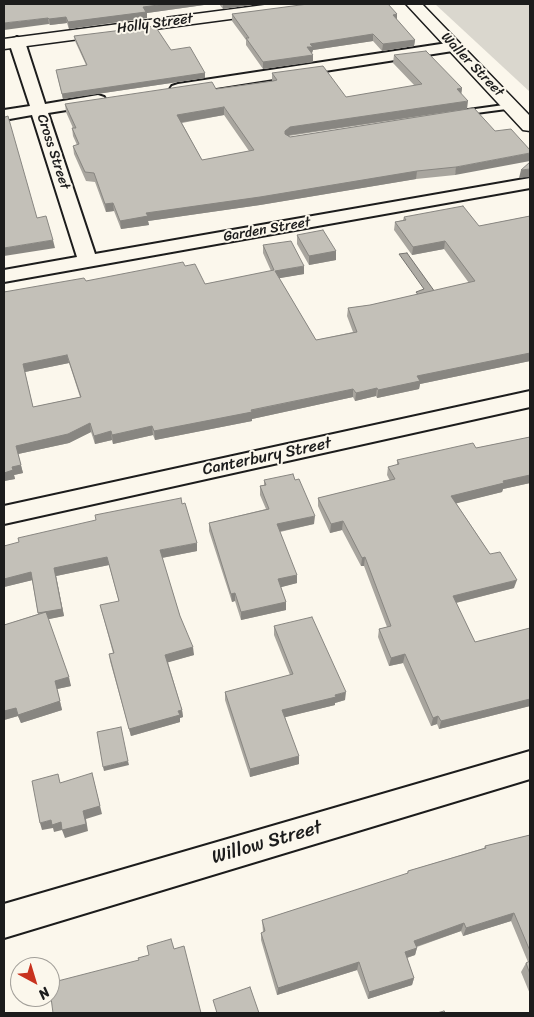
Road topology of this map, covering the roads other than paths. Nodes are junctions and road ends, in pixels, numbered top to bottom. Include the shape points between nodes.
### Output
1 (306, 4) edge
2 (414, 4) edge
3 (11, 43) edge
4 (454, 47) junction
5 (164, 91) edge
6 (116, 98) edge
7 (511, 106) junction
8 (39, 109) junction
9 (4, 114) edge
10 (455, 114) edge
11 (530, 126) edge
12 (530, 183) edge
13 (88, 262) junction
14 (4, 276) edge
15 (530, 399) edge
16 (4, 515) edge
17 (530, 765) edge
18 (4, 921) edge

1 - 3 street, Holly Street
2 - 4 street, Waller Street
3 - 8 street, Cross Street
4 - 5 street
4 - 7 street, Waller Street
6 - 8 street
7 - 10 lane
7 - 11 street, Waller Street
8 - 9 street
8 - 13 street, Cross Street
12 - 13 street, Garden Street
13 - 14 street, Garden Street
15 - 16 street, Canterbury Street
17 - 18 street, Willow Street

